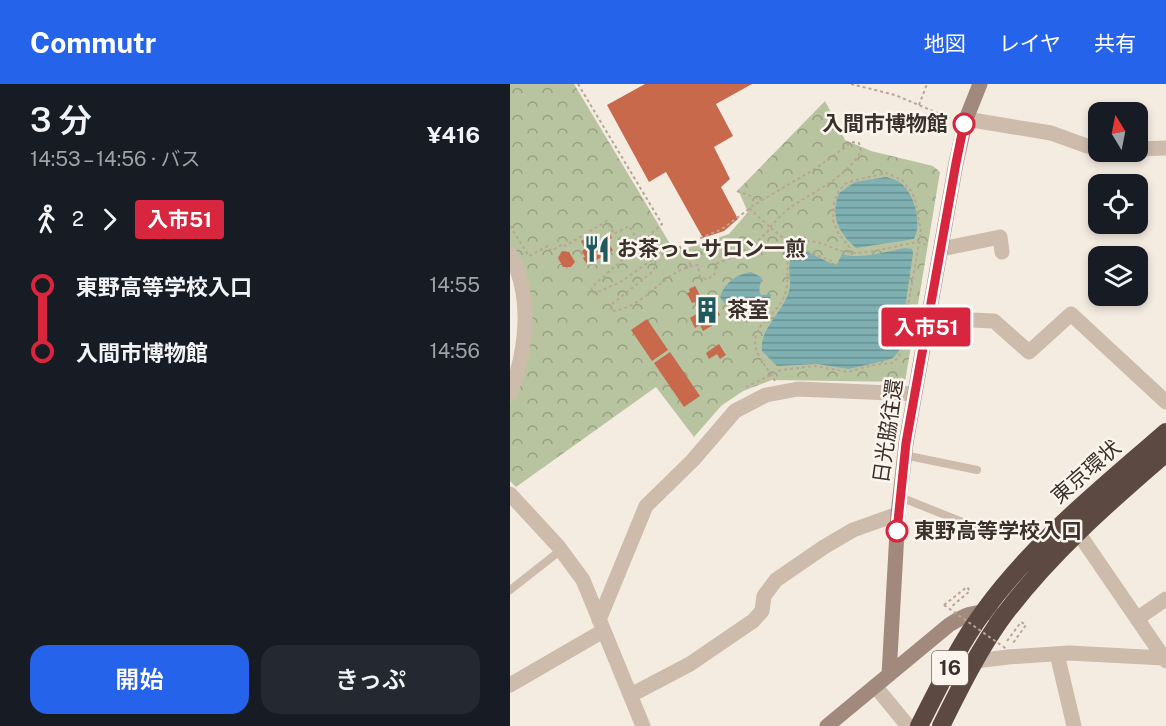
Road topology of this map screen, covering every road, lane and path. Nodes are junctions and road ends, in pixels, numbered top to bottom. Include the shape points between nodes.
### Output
1 (578, 84) edge
2 (850, 84) edge
3 (927, 84) edge
4 (980, 84) edge
5 (919, 105) junction
6 (965, 122) junction
7 (1088, 146) edge
8 (1166, 148) edge
9 (1148, 149) edge
10 (737, 191) dead end
11 (762, 200) junction
12 (749, 208) junction
13 (510, 226) edge
14 (770, 228) junction
15 (918, 242) junction
16 (640, 243) junction
17 (792, 244) junction
18 (680, 247) junction
19 (941, 249) junction
20 (853, 252) junction
21 (1002, 252) dead end
22 (510, 254) edge
23 (656, 257) junction
24 (650, 260) junction
25 (834, 261) dead end
26 (692, 266) junction
27 (928, 318) junction
28 (771, 375) junction
29 (746, 387) dead end
30 (780, 392) junction
31 (510, 394) edge
32 (914, 394) junction
33 (1166, 402) edge
34 (1166, 432) edge
35 (1166, 453) edge
36 (904, 454) junction
37 (977, 470) dead end
38 (510, 494) edge
39 (900, 497) junction
40 (898, 514) junction
41 (975, 527) dead end
42 (1079, 534) junction
43 (561, 550) junction
44 (510, 590) edge
45 (1166, 599) edge
46 (946, 611) dead end
47 (983, 612) junction
48 (1004, 616) junction
49 (1138, 618) junction
50 (601, 626) junction
51 (1007, 641) dead end
52 (1057, 654) junction
53 (1165, 660) edge
54 (975, 662) junction
55 (889, 675) junction
56 (510, 685) edge
57 (875, 687) junction
58 (631, 695) junction
59 (643, 726) edge
60 (827, 726) edge
61 (908, 726) edge
62 (919, 726) edge
63 (941, 726) edge
64 (1074, 726) edge

1 - 16 path via 663,224
2 - 5 path
3 - 5 path
4 - 6 street, 日光脇往還
5 - 6 path
6 - 7 street via 1051,133
6 - 19 street, 日光脇往還
8 - 9 street
10 - 11 path
11 - 12 path
11 - 14 path via 853,141 860,145 861,151 845,170 785,212
12 - 14 path
12 - 18 path via 722,229
13 - 16 path via 530,256 548,246 551,251 565,246 606,221 614,234 629,226
14 - 17 path
14 - 26 path via 756,244 716,264 710,278 702,278 698,265
15 - 19 path
15 - 20 path
15 - 20 path via 921,223 912,191 902,180 887,173 849,182 835,197 833,220
15 - 28 path via 896,360 848,372 816,366
16 - 24 path
16 - 24 path via 591,292 619,283
17 - 20 path via 809,239
17 - 25 path
17 - 28 path via 787,256 785,295 754,339
18 - 23 path
18 - 26 path
19 - 21 street via 1000,237
19 - 27 street, 日光脇往還
22 - 31 street via 523,289 525,311 524,339
23 - 24 path
23 - 26 path via 652,272 611,305 611,311 634,304
27 - 32 street, 日光脇往還
27 - 33 street via 994,321 1029,352 1071,314
28 - 29 path
28 - 30 path
30 - 32 street via 798,389
30 - 50 street via 735,411 646,506
32 - 36 street, 日光脇往還
34 - 47 highway, 東京環状 / 16 via 1059,526
35 - 42 highway, 東京環状 / 16
36 - 37 lane
36 - 39 street, 日光脇往還
38 - 43 street
39 - 40 street, 日光脇往還
39 - 41 lane
40 - 55 street, 日光脇往還
40 - 58 street via 853,530 824,547 776,580 753,621 690,664
42 - 48 highway, 東京環状 / 16
42 - 49 street
43 - 44 lane
43 - 50 street via 583,580
45 - 49 street
46 - 51 path, bridge via 970,591 967,587 944,605 1008,650 1026,625 1021,622
47 - 48 street
47 - 55 street via 949,625
47 - 62 highway, 東京環状 / 16
48 - 54 highway, 東京環状 / 16
49 - 53 street
50 - 56 street
50 - 58 street
52 - 53 street
52 - 54 street
52 - 64 street
54 - 63 highway, 東京環状 / 16
55 - 57 street
57 - 60 street
57 - 61 street
58 - 59 street

